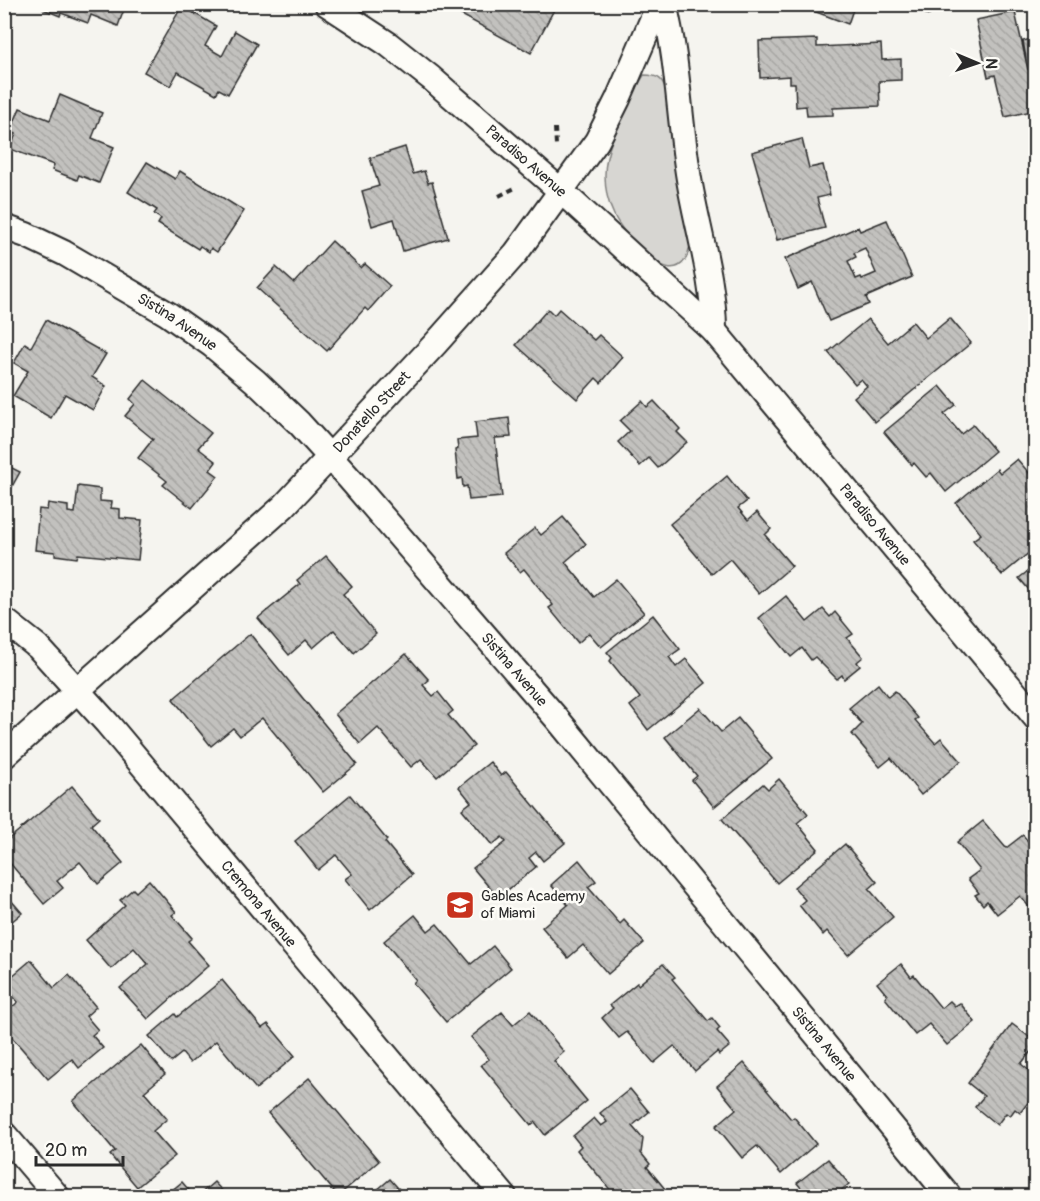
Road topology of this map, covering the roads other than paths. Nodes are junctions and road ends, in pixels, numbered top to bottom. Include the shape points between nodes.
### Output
1 (327, 4) edge
2 (659, 4) edge
3 (664, 4) edge
4 (562, 192) junction
5 (4, 227) edge
6 (714, 331) junction
7 (330, 457) junction
8 (4, 620) edge
9 (77, 689) junction
10 (1035, 718) edge
11 (4, 756) edge
12 (4, 1134) edge
13 (57, 1197) edge
14 (504, 1197) edge
15 (949, 1197) edge

1 - 4 street, Paradiso Avenue via 431,78
2 - 4 street, Donatello Street via 597,141
3 - 6 street via 672,37 688,174 710,281
4 - 6 street, Paradiso Avenue
4 - 7 street, Donatello Street via 516,253
5 - 7 street, Sistina Avenue via 64,253 110,279 212,345 285,409
6 - 10 street, Paradiso Avenue
7 - 9 street, Donatello Street via 284,506
7 - 15 street, Sistina Avenue via 558,720
8 - 9 street, Cremona Avenue via 38,647
9 - 11 street, Donatello Street
9 - 14 street, Cremona Avenue
12 - 13 street

